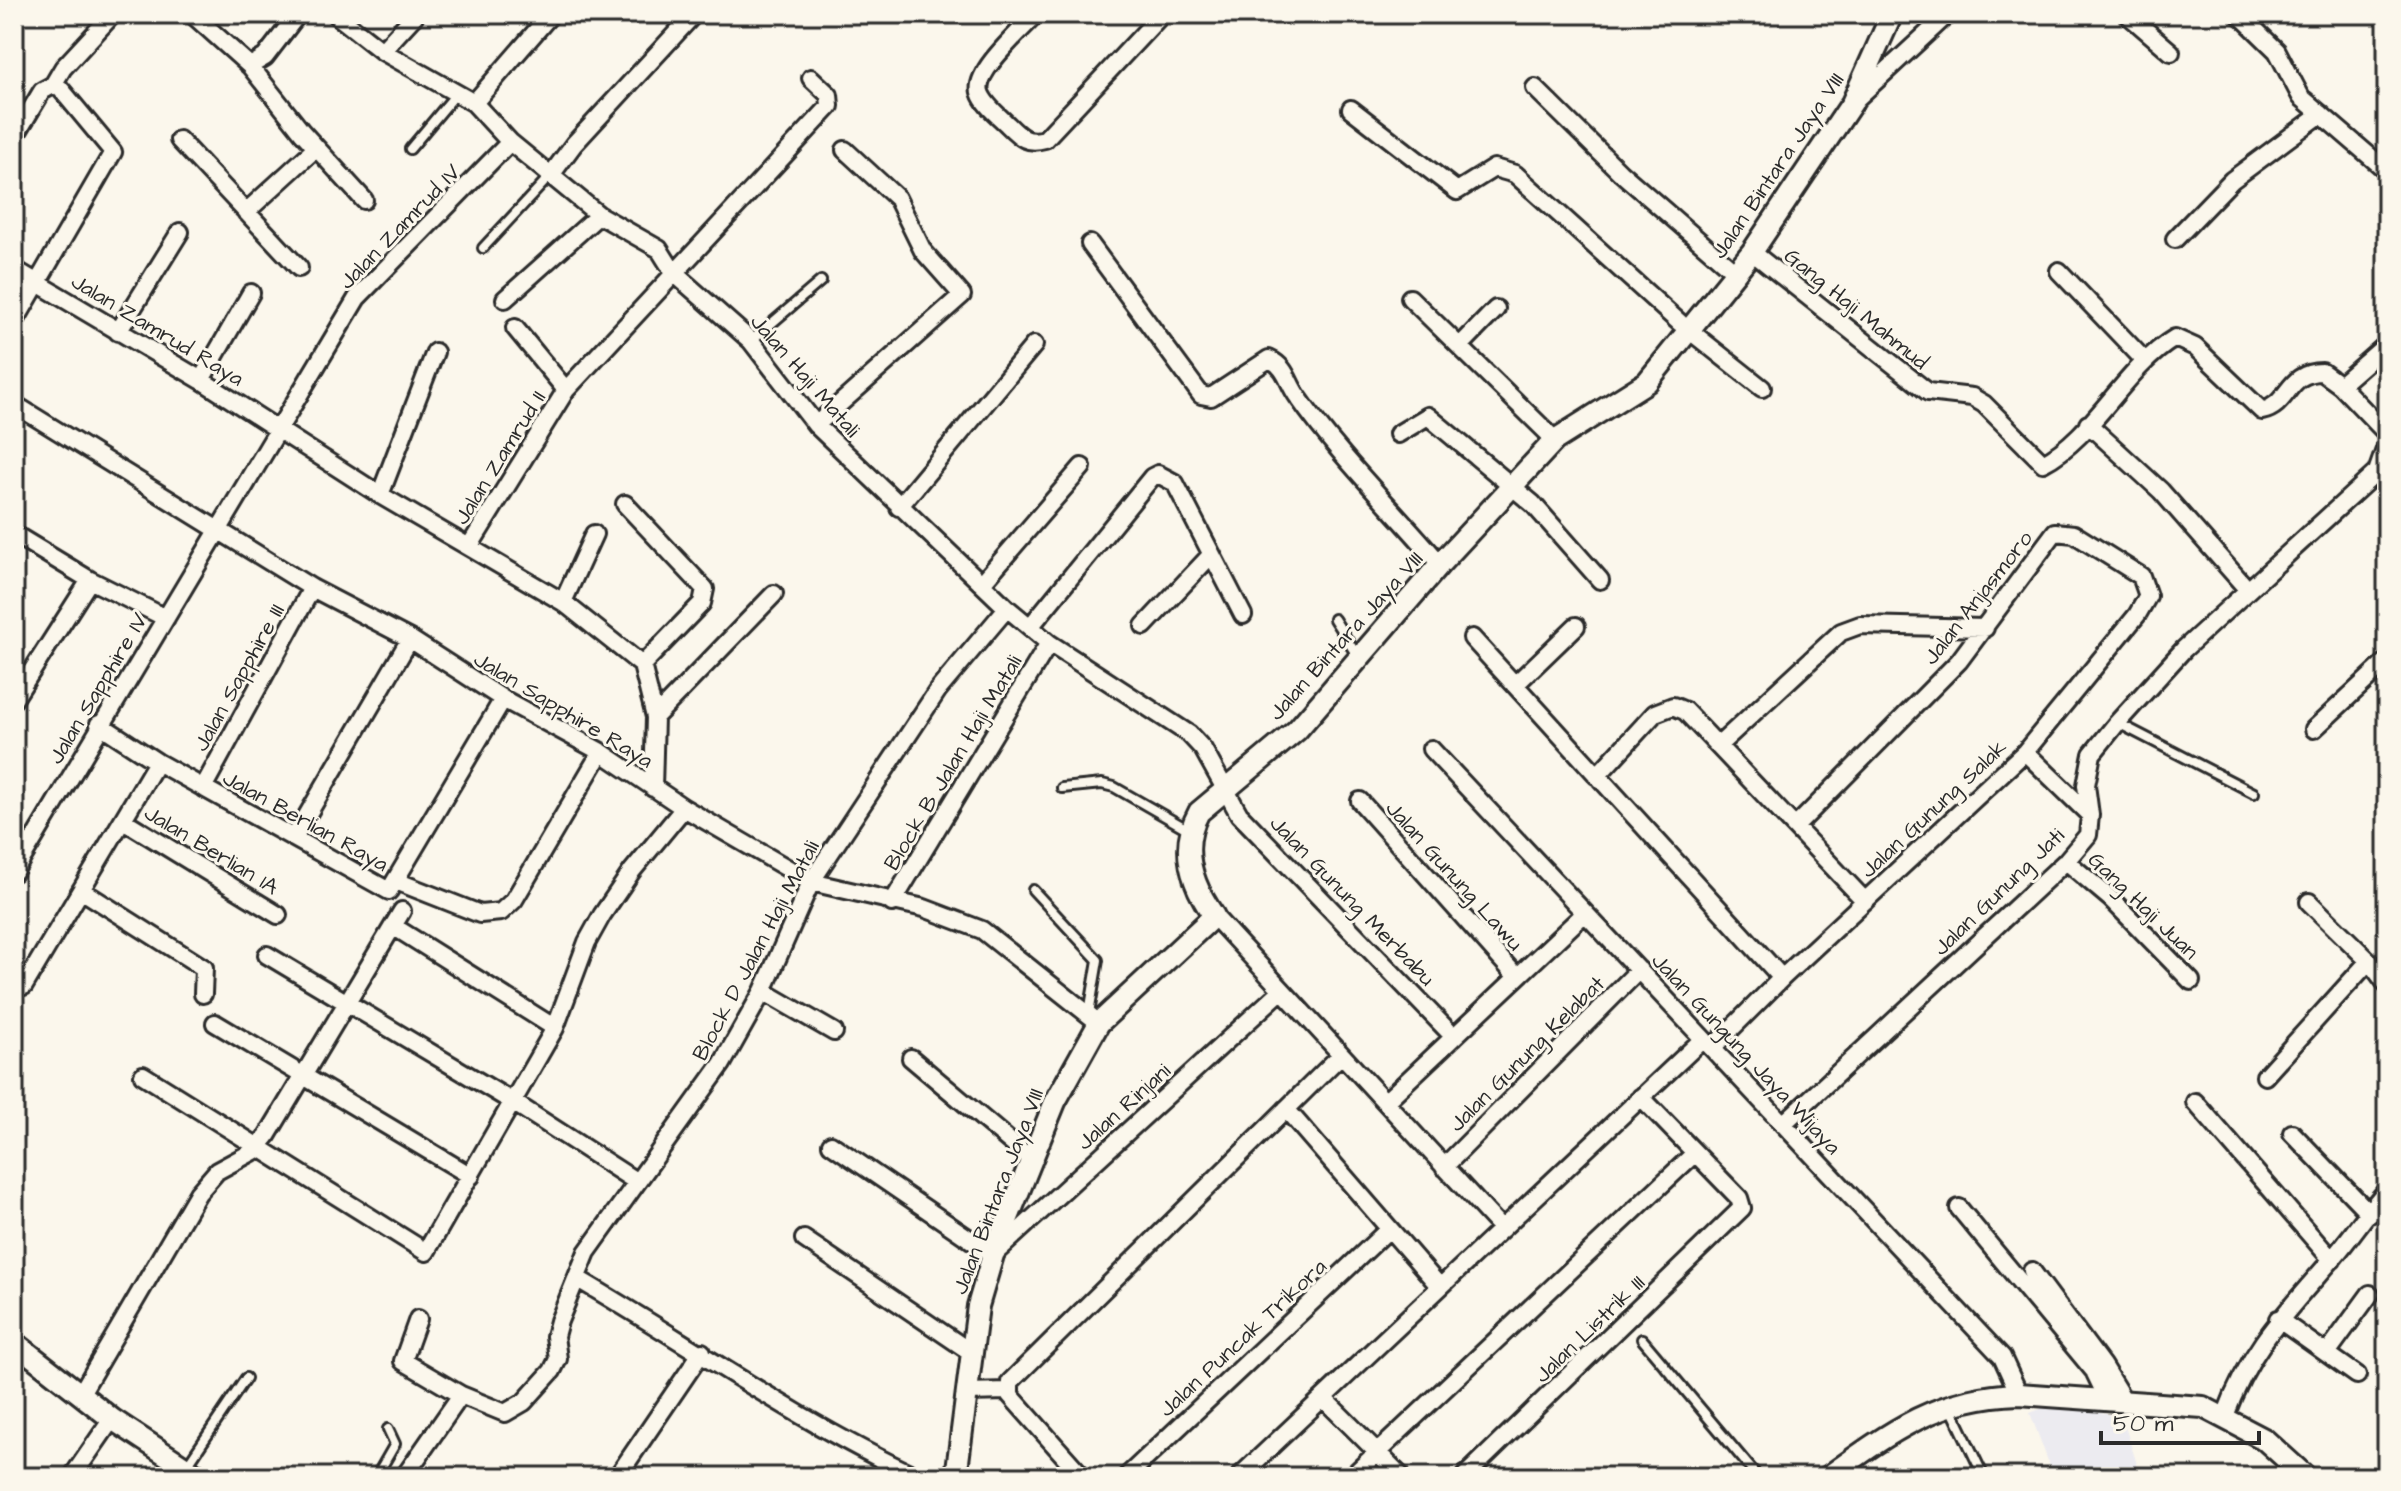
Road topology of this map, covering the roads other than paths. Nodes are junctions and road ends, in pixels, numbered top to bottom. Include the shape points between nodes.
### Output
1 (113, 14) edge
2 (192, 14) edge
3 (298, 14) edge
4 (335, 14) edge
5 (416, 14) edge
6 (551, 14) edge
7 (694, 14) edge
8 (1036, 14) edge
9 (1162, 14) edge
10 (1892, 14) edge
11 (1948, 14) edge
12 (2127, 14) edge
13 (2239, 14) edge
14 (382, 51) junction
15 (2171, 52) dead end
16 (250, 66) junction
17 (811, 78) dead end
18 (53, 85) junction
19 (1535, 88) dead end
20 (456, 94) junction
21 (474, 103) junction
22 (1852, 103) junction
23 (1351, 109) dead end
24 (2321, 114) junction
25 (14, 138) edge
26 (179, 140) dead end
27 (510, 142) junction
28 (316, 148) junction
29 (410, 149) dead end
30 (845, 150) dead end
31 (2387, 171) edge
32 (551, 175) junction
33 (364, 200) dead end
34 (246, 212) junction
35 (599, 215) junction
36 (180, 232) dead end
37 (2175, 239) dead end
38 (1090, 244) dead end
39 (483, 248) dead end
40 (1752, 252) junction
41 (299, 268) dead end
42 (14, 269) edge
43 (2059, 271) dead end
44 (1735, 272) junction
45 (674, 273) junction
46 (821, 281) dead end
47 (39, 283) junction
48 (251, 293) dead end
49 (1410, 298) dead end
50 (505, 299) dead end
51 (1496, 309) dead end
52 (14, 323) edge
53 (515, 328) dead end
54 (1688, 329) junction
55 (118, 332) junction
56 (751, 341) junction
57 (2387, 344) edge
58 (1034, 345) dead end
59 (1460, 346) junction
60 (435, 352) dead end
61 (2145, 361) junction
62 (201, 380) junction
63 (2340, 385) junction
64 (1762, 388) dead end
65 (566, 390) junction
66 (14, 404) edge
67 (2088, 424) junction
68 (816, 425) junction
69 (278, 428) junction
70 (1398, 434) dead end
71 (2387, 434) edge
72 (1555, 440) junction
73 (2387, 444) edge
74 (1082, 467) dead end
75 (2382, 477) edge
76 (1512, 487) junction
77 (380, 495) junction
78 (625, 504) dead end
79 (899, 507) junction
80 (218, 528) junction
81 (594, 534) dead end
82 (17, 543) edge
83 (469, 547) junction
84 (1211, 555) junction
85 (1440, 564) junction
86 (2141, 576) joint
87 (90, 580) junction
88 (1600, 580) dead end
89 (982, 583) junction
90 (312, 588) junction
91 (2248, 590) junction
92 (774, 594) dead end
93 (563, 602) junction
94 (1007, 608) junction
95 (1243, 615) dead end
96 (166, 618) junction
97 (1334, 619) dead end
98 (1144, 626) dead end
99 (1576, 626) dead end
100 (1030, 627) junction
101 (1985, 628) junction
102 (1472, 638) dead end
103 (410, 639) junction
104 (1049, 643) junction
105 (1359, 658) junction
106 (2387, 661) edge
107 (642, 665) junction
108 (1517, 683) junction
109 (14, 699) edge
110 (503, 699) junction
111 (655, 717) junction
112 (2117, 723) junction
113 (99, 724) junction
114 (2314, 729) dead end
115 (1720, 744) junction
116 (1431, 749) dead end
117 (601, 752) junction
118 (2025, 752) junction
119 (157, 762) junction
120 (1597, 776) junction
121 (203, 788) junction
122 (653, 788) junction
123 (1062, 788) dead end
124 (1224, 790) junction
125 (2254, 793) dead end
126 (1360, 801) dead end
127 (684, 808) junction
128 (2090, 815) junction
129 (123, 820) junction
130 (1796, 826) junction
131 (1190, 830) junction
132 (294, 838) junction
133 (2066, 861) junction
134 (14, 872) edge
135 (396, 881) junction
136 (811, 882) junction
137 (81, 890) junction
138 (1033, 890) dead end
139 (1865, 901) junction
140 (2309, 902) dead end
141 (892, 903) junction
142 (402, 911) dead end
143 (1585, 913) junction
144 (278, 915) dead end
145 (1214, 916) junction
146 (393, 926) junction
147 (267, 955) dead end
148 (2369, 961) junction
149 (1639, 970) junction
150 (1517, 977) junction
151 (14, 978) edge
152 (1782, 978) junction
153 (2191, 981) dead end
154 (2387, 985) edge
155 (1282, 990) junction
156 (763, 991) junction
157 (203, 994) dead end
158 (346, 1003) junction
159 (1094, 1018) junction
160 (215, 1023) dead end
161 (555, 1028) junction
162 (834, 1032) dead end
163 (1454, 1037) junction
164 (1708, 1043) junction
165 (1341, 1055) junction
166 (911, 1058) dead end
167 (143, 1075) dead end
168 (2265, 1076) dead end
169 (303, 1078) junction
170 (1641, 1097) junction
171 (513, 1102) junction
172 (1385, 1102) junction
173 (2195, 1102) dead end
174 (1286, 1109) junction
175 (1783, 1124) junction
176 (2292, 1133) dead end
177 (831, 1144) dead end
178 (261, 1146) junction
179 (1694, 1154) junction
180 (1032, 1160) junction
181 (1444, 1167) junction
182 (471, 1176) junction
183 (637, 1182) junction
184 (2387, 1190) edge
185 (1959, 1208) dead end
186 (2370, 1214) junction
187 (1389, 1229) junction
188 (1502, 1229) junction
189 (804, 1239) dead end
190 (993, 1255) junction
191 (2332, 1260) junction
192 (2032, 1271) dead end
193 (578, 1279) junction
194 (1440, 1287) junction
195 (2370, 1294) dead end
196 (418, 1319) dead end
197 (2278, 1319) junction
198 (1642, 1339) dead end
199 (14, 1343) edge
200 (969, 1351) junction
201 (702, 1352) junction
202 (2327, 1353) junction
203 (2098, 1368) junction
204 (2357, 1375) dead end
205 (246, 1378) dead end
206 (1008, 1391) junction
207 (967, 1392) junction
208 (2019, 1394) junction
209 (80, 1395) junction
210 (461, 1395) junction
211 (1323, 1398) junction
212 (2116, 1400) junction
213 (1949, 1404) junction
214 (2225, 1416) junction
215 (112, 1419) junction
216 (388, 1429) dead end
217 (1378, 1451) junction
218 (192, 1473) edge
219 (72, 1477) edge
220 (376, 1477) edge
221 (404, 1477) edge
222 (617, 1477) edge
223 (918, 1477) edge
224 (956, 1477) edge
225 (1083, 1477) edge
226 (1126, 1477) edge
227 (1239, 1477) edge
228 (1351, 1477) edge
229 (1402, 1477) edge
230 (1464, 1477) edge
231 (1758, 1477) edge
232 (1828, 1477) edge
233 (1984, 1477) edge
234 (2306, 1477) edge

1 - 18 street
2 - 16 street
3 - 16 street via 265,57
4 - 14 street, Jalan Haji Matali
5 - 14 street
6 - 21 street
7 - 32 street
8 - 9 street via 987,67 979,91 1019,136 1036,142 1045,139
10 - 22 street, Jalan Bintara Jaya VIII
11 - 22 street
12 - 15 street
13 - 24 street via 2277,51 2295,89
14 - 20 street, Jalan Haji Matali
16 - 28 street
17 - 45 street, Jalan Zamrud II via 829,95 830,106
18 - 25 street via 42,91
18 - 47 street via 111,145 111,159
19 - 44 street via 1620,172
20 - 21 street, Jalan Haji Matali
20 - 29 lane
21 - 27 street, Jalan Haji Matali
22 - 40 street, Jalan Bintara Jaya VIII
23 - 54 street via 1457,191 1494,168 1515,174
24 - 31 street
24 - 37 street via 2232,180
26 - 34 street
27 - 32 street, Jalan Haji Matali
27 - 69 street, Jalan Zamrud IV via 373,279
28 - 33 street
28 - 34 street
30 - 68 street via 897,198 923,251 962,295
32 - 35 street, Jalan Haji Matali
32 - 39 lane
34 - 41 street
35 - 45 street, Jalan Haji Matali via 659,249
35 - 50 street
36 - 55 street
38 - 85 street via 1201,395 1211,397 1269,359 1277,362 1303,404
40 - 44 street, Jalan Bintara Jaya VIII
40 - 67 street, Gang Haji Mahmud via 1928,392 1972,397 1984,404 2043,463
42 - 47 street, Jalan Zamrud Raya
43 - 61 street
44 - 54 street, Jalan Bintara Jaya VIII
45 - 56 street, Jalan Haji Matali
45 - 65 street, Jalan Zamrud II
46 - 56 lane
47 - 52 street
47 - 55 street, Jalan Zamrud Raya
48 - 62 street
49 - 59 street
51 - 59 street
53 - 65 street
54 - 64 street
54 - 72 street, Jalan Bintara Jaya VIII via 1647,382
55 - 62 street, Jalan Zamrud Raya
56 - 68 street, Jalan Haji Matali
57 - 63 street
58 - 79 street
59 - 72 street
60 - 77 street
61 - 63 street via 2175,338 2182,339 2262,411 2271,409 2307,372 2322,372
61 - 67 street
62 - 69 street, Jalan Zamrud Raya
63 - 71 street
65 - 83 street, Jalan Zamrud II
66 - 80 street, Jalan Sapphire Raya
67 - 91 street via 2161,491
68 - 79 street, Jalan Haji Matali
69 - 77 street, Jalan Zamrud Raya
69 - 80 street, Jalan Zamrud IV
70 - 76 street via 1428,416
72 - 76 street, Jalan Bintara Jaya VIII
73 - 75 street
74 - 89 street
75 - 91 street, Jalan Gunung Jati
76 - 85 street, Jalan Bintara Jaya VIII
76 - 88 street
77 - 83 street, Jalan Zamrud Raya
78 - 107 street via 705,589 702,603
79 - 89 street, Jalan Haji Matali
80 - 90 street, Jalan Sapphire Raya
80 - 96 street, Jalan Sapphire IV
81 - 93 street
82 - 87 street
83 - 93 street, Jalan Zamrud Raya
84 - 95 street
84 - 98 street
84 - 100 street via 1175,483 1164,475 1152,477
85 - 105 street, Jalan Bintara Jaya VIII
86 - 101 street, Jalan Anjasmoro via 2074,534 2055,532
86 - 118 street, Jalan Gunung Salak via 2148,596 2137,615
87 - 96 street
87 - 109 street
89 - 94 street, Jalan Haji Matali
90 - 103 street, Jalan Sapphire Raya
90 - 121 street, Jalan Sapphire III
91 - 112 street, Jalan Gunung Jati via 2184,649
92 - 111 street
93 - 107 street, Jalan Zamrud Raya
94 - 100 street, Jalan Haji Matali
94 - 136 street, Block D Jalan Haji Matali via 938,690
96 - 113 street, Jalan Sapphire IV
97 - 105 lane
99 - 108 street
100 - 104 street, Jalan Haji Matali
101 - 115 street via 1860,625 1841,632
101 - 130 street, Jalan Anjasmoro
102 - 108 street
103 - 110 street, Jalan Sapphire Raya
103 - 132 street
104 - 124 street, Jalan Haji Matali via 1189,734
104 - 141 street, Block B Jalan Haji Matali
105 - 124 street, Jalan Bintara Jaya VIII via 1297,730
106 - 114 street
107 - 111 street
108 - 120 street
110 - 117 street, Jalan Sapphire Raya
110 - 135 street
111 - 122 street
112 - 125 lane
112 - 128 street, Jalan Gunung Jati via 2092,754 2086,785
113 - 119 street, Jalan Berlian Raya
113 - 134 street, Jalan Sapphire IV
115 - 120 street via 1673,706 1655,713
115 - 130 street
116 - 143 street, Jalan Gungung Jaya Wijaya
117 - 122 street, Jalan Sapphire Raya
117 - 135 street, Jalan Berlian Raya via 514,900 501,912 480,914
118 - 128 street
118 - 139 street, Jalan Gunung Salak
119 - 121 street, Jalan Berlian Raya
119 - 129 street
120 - 152 street
121 - 132 street, Jalan Berlian Raya
122 - 127 street, Jalan Sapphire Raya
123 - 131 lane via 1114,787
124 - 131 street, Jalan Bintara Jaya VIII via 1203,805
124 - 163 street, Jalan Gunung Merbabu via 1239,814
126 - 150 street, Jalan Gunung Lawu
127 - 136 street, Jalan Sapphire Raya
127 - 161 street via 602,915
128 - 133 street, Jalan Gunung Jati via 2088,835
129 - 137 street
129 - 144 street, Jalan Berlian 1A
130 - 139 street
131 - 145 street via 1188,863
132 - 135 street, Jalan Berlian Raya via 389,891
133 - 153 street, Gang Haji Juan
133 - 175 street, Jalan Gunung Jati
136 - 141 street, Jalan Sapphire Raya
136 - 156 street, Block D Jalan Haji Matali
137 - 151 street via 24,986
137 - 157 street via 202,966
138 - 159 lane via 1098,960
139 - 152 street, Jalan Gunung Salak
140 - 148 street
141 - 159 street, Jalan Sapphire Raya via 924,908 982,930
142 - 146 street
143 - 149 street, Jalan Gungung Jaya Wijaya
143 - 150 street
145 - 155 street
145 - 159 street, Jalan Bintara Jaya VIII
146 - 158 street
146 - 161 street
147 - 158 street
148 - 154 street
148 - 168 street
149 - 164 street, Jalan Gungung Jaya Wijaya
149 - 181 street, Jalan Gunung Kelabat
150 - 163 street
152 - 164 street, Jalan Gunung Salak
155 - 165 street
155 - 190 street, Jalan Rinjani
156 - 162 street
156 - 183 street, Block D Jalan Haji Matali via 709,1085
158 - 169 street
158 - 171 street
159 - 180 street, Jalan Bintara Jaya VIII
160 - 169 street
161 - 171 street
163 - 172 street
164 - 170 street, Jalan Gunung Salak
164 - 175 street, Jalan Gungung Jaya Wijaya
165 - 172 street
165 - 174 street
166 - 180 street
167 - 178 street
169 - 178 street
169 - 182 street
170 - 179 street
170 - 188 street, Jalan Gunung Salak
171 - 182 street
171 - 183 street
172 - 181 street
173 - 191 street
174 - 187 street
174 - 206 street via 1010,1382
175 - 208 street, Jalan Gungung Jaya Wijaya via 2002,1357
176 - 186 street
177 - 190 street
178 - 182 street via 426,1252
178 - 209 street via 217,1171 198,1193
179 - 217 street
179 - 230 street, Jalan Listrik III via 1739,1198 1742,1208
180 - 190 street, Jalan Bintara Jaya VIII
181 - 188 street
183 - 193 street, Block D Jalan Haji Matali via 587,1252
184 - 186 street
185 - 203 street
186 - 191 street
187 - 194 street
187 - 226 street, Jalan Puncak Trikora
188 - 194 street, Jalan Gunung Salak
189 - 200 street
190 - 200 street, Jalan Bintara Jaya VIII
191 - 197 street
192 - 203 street
193 - 201 street
193 - 210 street, Block D Jalan Haji Matali via 555,1336 558,1359 545,1382 505,1413
194 - 211 street, Jalan Gunung Salak
195 - 202 street
196 - 210 street via 403,1361
197 - 202 street
197 - 214 street via 2246,1365
198 - 231 lane
199 - 209 street
200 - 207 street, Jalan Bintara Jaya VIII
201 - 222 street
201 - 223 street via 831,1435
202 - 204 street
203 - 212 street
205 - 218 lane
206 - 207 street
206 - 225 street
207 - 224 street, Jalan Bintara Jaya VIII
208 - 212 street
208 - 213 street
209 - 215 street
210 - 221 street
211 - 217 street
211 - 227 street, Jalan Gunung Salak
212 - 214 street via 2203,1407
213 - 232 street via 1879,1440
213 - 233 lane
214 - 234 street via 2264,1439
215 - 218 street
215 - 219 street
216 - 220 lane via 395,1444
217 - 228 street
217 - 229 street

